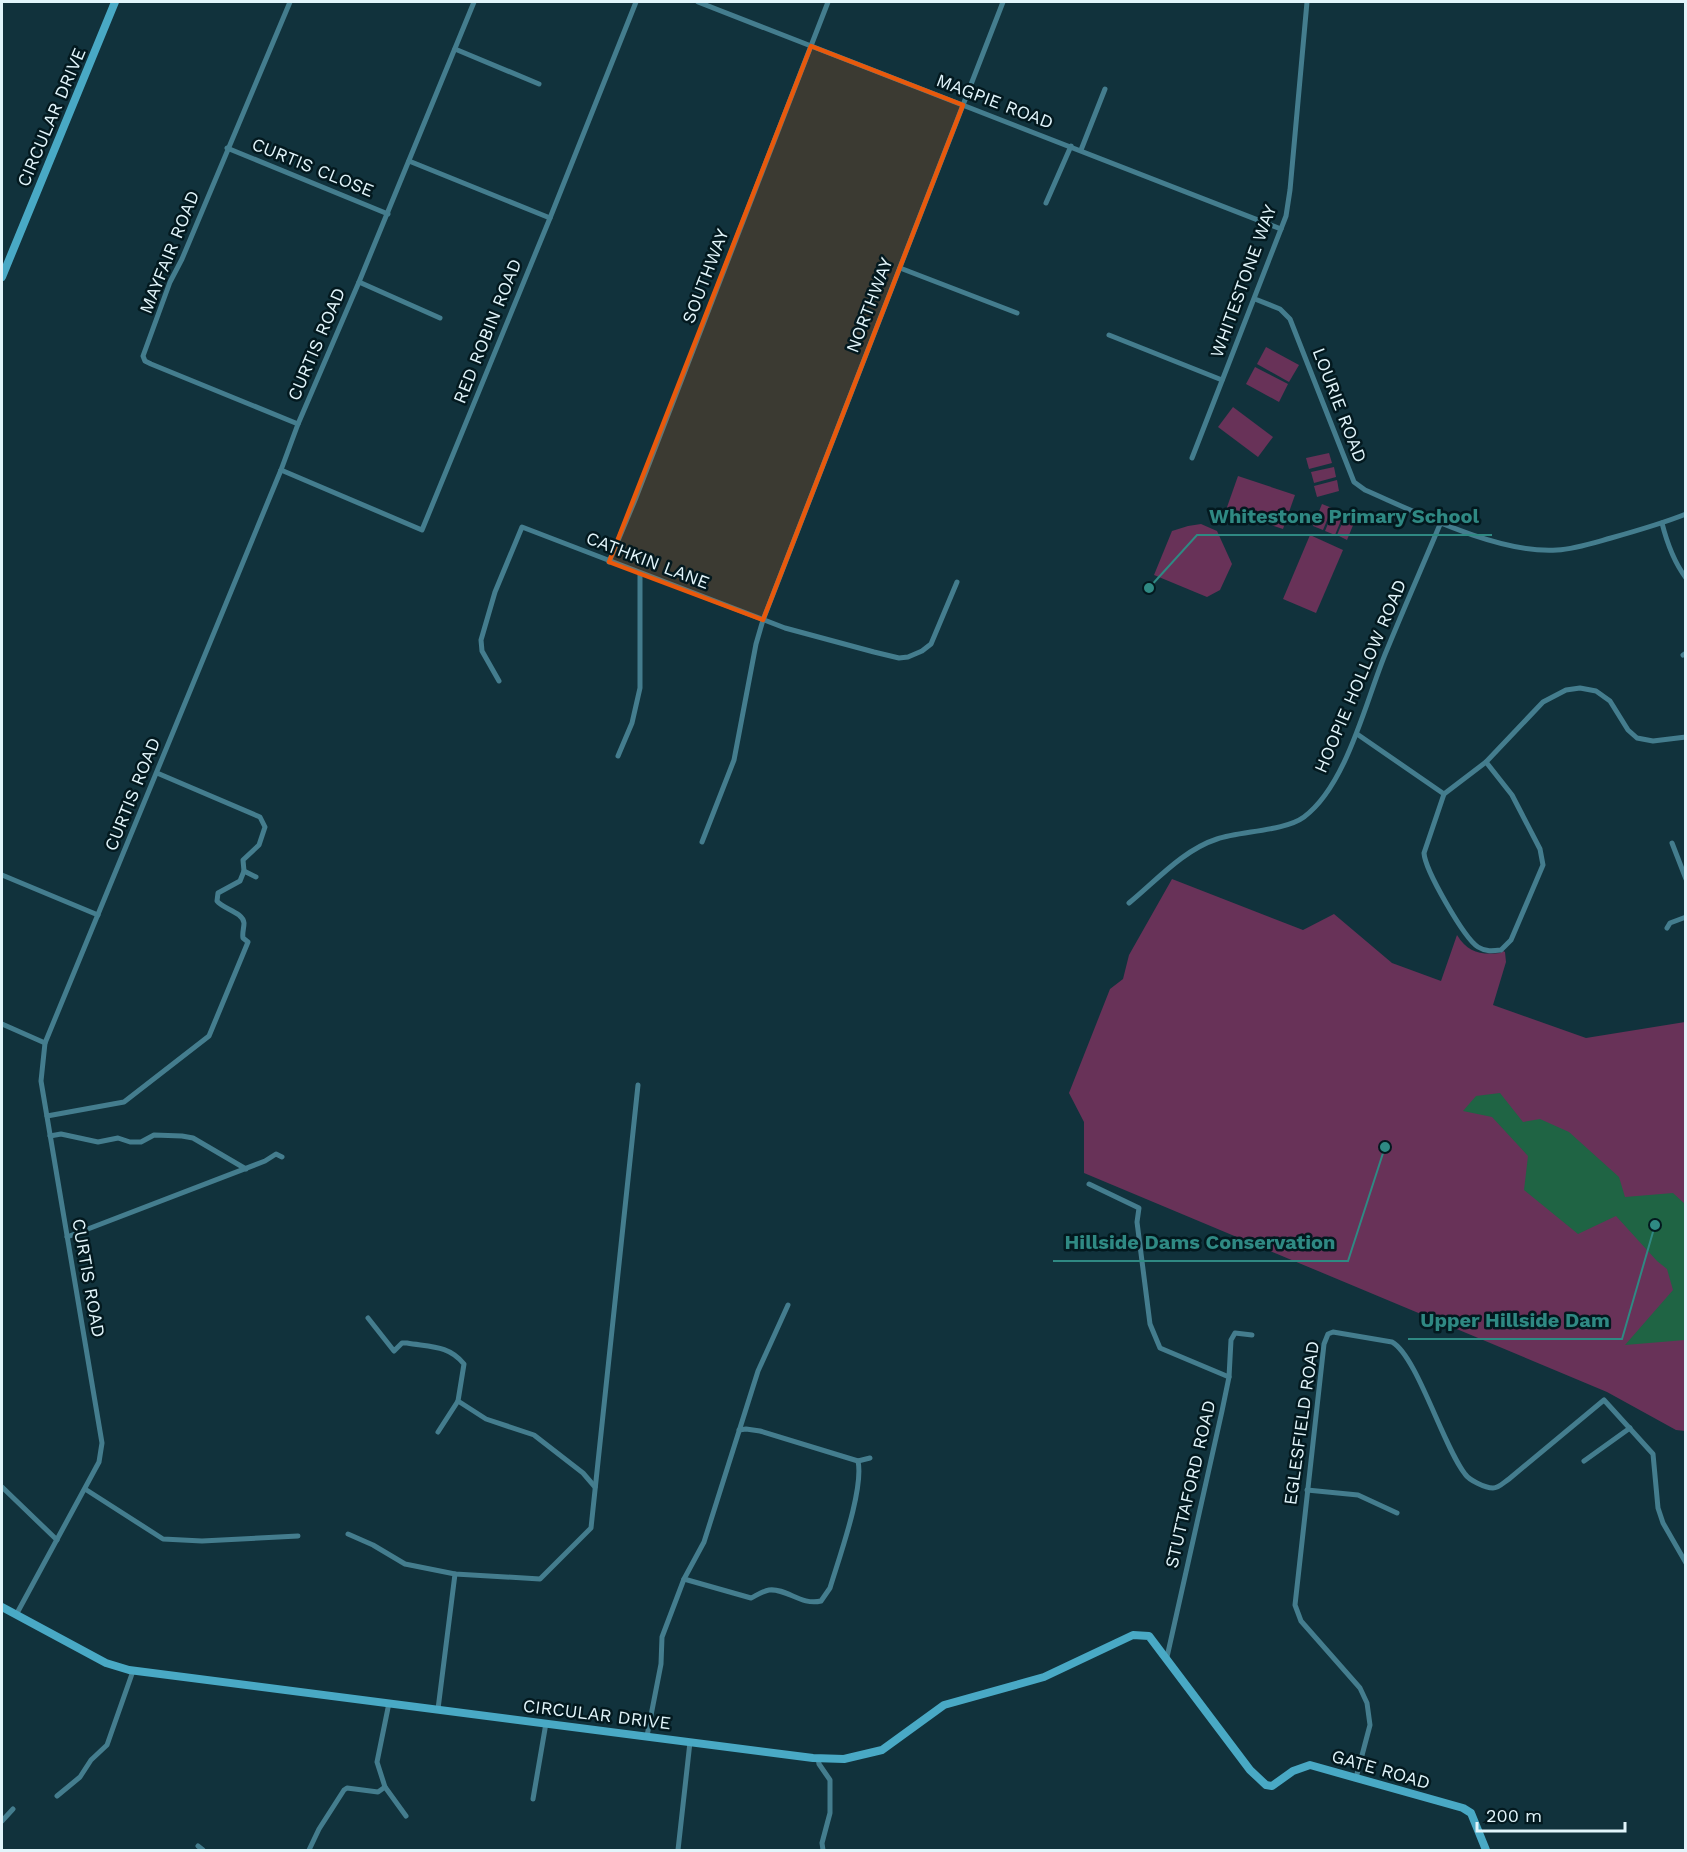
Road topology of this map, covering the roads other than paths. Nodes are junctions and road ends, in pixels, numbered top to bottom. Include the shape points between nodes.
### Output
1 (115, 2) edge
2 (290, 2) edge
3 (474, 2) edge
4 (636, 2) edge
5 (698, 2) edge
6 (828, 2) edge
7 (1003, 2) edge
8 (1307, 2) edge
9 (811, 46) junction
10 (455, 49) junction
11 (539, 84) dead end
12 (1105, 89) dead end
13 (963, 105) junction
14 (1071, 146) junction
15 (227, 148) junction
16 (1081, 150) junction
17 (409, 161) junction
18 (1046, 203) dead end
19 (388, 214) junction
20 (550, 218) junction
21 (1281, 229) junction
22 (900, 268) junction
23 (2, 277) edge
24 (359, 282) junction
25 (1255, 299) junction
26 (1017, 313) dead end
27 (440, 318) dead end
28 (1109, 335) dead end
29 (1222, 380) junction
30 (298, 424) junction
31 (1192, 458) dead end
32 (281, 470) junction
33 (1686, 514) edge
34 (1442, 522) junction
35 (1662, 523) junction
36 (609, 562) junction
37 (640, 574) junction
38 (1686, 578) edge
39 (957, 582) dead end
40 (763, 620) junction
41 (499, 681) dead end
42 (1357, 734) junction
43 (1686, 737) edge
44 (618, 756) dead end
45 (1486, 762) junction
46 (157, 773) junction
47 (1444, 794) junction
48 (702, 842) dead end
49 (1672, 843) dead end
50 (244, 871) junction
51 (2, 875) edge
52 (256, 877) dead end
53 (1686, 879) edge
54 (1129, 903) dead end
55 (98, 915) junction
56 (1686, 917) edge
57 (1667, 928) dead end
58 (2, 1024) edge
59 (45, 1043) junction
60 (638, 1085) dead end
61 (47, 1116) junction
62 (50, 1136) junction
63 (282, 1157) dead end
64 (246, 1169) junction
65 (1089, 1184) dead end
66 (67, 1237) junction
67 (788, 1305) dead end
68 (368, 1318) dead end
69 (1252, 1335) dead end
70 (1229, 1377) junction
71 (458, 1401) junction
72 (1630, 1428) junction
73 (739, 1430) junction
74 (438, 1432) dead end
75 (870, 1458) dead end
76 (858, 1461) junction
77 (1584, 1461) dead end
78 (2, 1487) edge
79 (595, 1487) junction
80 (85, 1490) junction
81 (1307, 1490) junction
82 (1397, 1513) dead end
83 (348, 1534) dead end
84 (298, 1536) dead end
85 (57, 1540) junction
86 (1686, 1563) edge
87 (454, 1574) junction
88 (684, 1579) junction
89 (2, 1607) edge
90 (16, 1615) junction
91 (1167, 1657) junction
92 (133, 1671) junction
93 (389, 1702) junction
94 (438, 1709) junction
95 (546, 1723) junction
96 (647, 1736) junction
97 (690, 1742) junction
98 (818, 1758) junction
99 (1356, 1778) junction
100 (385, 1787) junction
101 (57, 1797) dead end
102 (534, 1799) dead end
103 (13, 1809) dead end
104 (406, 1816) dead end
105 (2, 1821) edge
106 (309, 1851) edge
107 (678, 1851) edge
108 (824, 1851) edge
109 (1486, 1851) edge

1 - 23 street, CIRCULAR DRIVE
2 - 15 street, MAYFAIR ROAD
3 - 10 street, CURTIS ROAD
4 - 20 street, RED ROBIN ROAD
5 - 9 street, MAGPIE ROAD
6 - 9 street, SOUTHWAY
7 - 13 street, NORTHWAY
8 - 21 street, WHITESTONE WAY via 1290,190
9 - 13 street, MAGPIE ROAD
9 - 36 street, SOUTHWAY
10 - 11 street
10 - 17 street, CURTIS ROAD
12 - 16 street
13 - 14 street, MAGPIE ROAD
13 - 22 street, NORTHWAY
14 - 16 street, MAGPIE ROAD
14 - 18 street
15 - 19 street, CURTIS CLOSE
15 - 30 street, MAYFAIR ROAD via 143,356 145,361
16 - 21 street, MAGPIE ROAD
17 - 19 street, CURTIS ROAD
17 - 20 street
19 - 24 street, CURTIS ROAD
20 - 32 street, RED ROBIN ROAD via 422,530
21 - 25 street, WHITESTONE WAY
22 - 26 street
22 - 40 street, NORTHWAY
24 - 27 street
24 - 30 street, CURTIS ROAD
25 - 29 street, WHITESTONE WAY
25 - 34 street, LOURIE ROAD via 1280,309 1290,319 1356,485
28 - 29 street
29 - 31 street, WHITESTONE WAY
30 - 32 street, CURTIS ROAD
32 - 46 street, CURTIS ROAD
33 - 35 street, LOURIE ROAD
34 - 35 street, LOURIE ROAD via 1502,544 1546,550 1575,548
34 - 42 street, HOOPIE HOLLOW ROAD via 1385,653
35 - 38 street via 1675,561
36 - 37 street, CATHKIN LANE
36 - 41 street, CATHKIN LANE via 522,527 495,592 480,643
37 - 40 street, CATHKIN LANE
37 - 44 street via 640,688 632,723
39 - 40 street, CATHKIN LANE via 931,644 908,657 829,642
40 - 48 street, NORTHWAY via 734,759
42 - 47 street
42 - 54 street, HOOPIE HOLLOW ROAD via 1332,785 1305,816 1281,826 1229,835 1202,845
43 - 45 street via 1653,741 1637,738 1610,701 1580,688 1566,690 1543,702
45 - 47 street
45 - 47 street via 1512,795 1543,858 1542,872 1507,947 1501,950 1489,951 1470,940 1426,863 1427,842
46 - 50 street via 264,821 259,845 243,860
46 - 55 street, CURTIS ROAD
49 - 53 street
50 - 52 street
50 - 61 street via 240,881 218,893 220,905 242,918 243,938 248,942 209,1036 124,1102
51 - 55 street
55 - 59 street, CURTIS ROAD
56 - 57 street
58 - 59 street
59 - 61 street, CURTIS ROAD via 41,1081
60 - 79 street
61 - 62 street, CURTIS ROAD
62 - 64 street via 141,1142 154,1135 182,1136 193,1138
62 - 66 street, CURTIS ROAD
63 - 64 street via 276,1154
64 - 66 street
65 - 70 street via 1138,1208 1150,1324 1160,1348
66 - 80 street, CURTIS ROAD via 102,1443 99,1462
67 - 73 street via 758,1371
68 - 71 street via 394,1351 407,1343 443,1348 456,1354 464,1365
69 - 70 street, STUTTAFORD ROAD via 1235,1333 1231,1340
70 - 91 street, STUTTAFORD ROAD
71 - 74 street
71 - 79 street via 486,1419 534,1435
72 - 77 street
72 - 81 street, EGLESFIELD ROAD via 1604,1400 1554,1443 1491,1488 1465,1475 1399,1345 1333,1332 1324,1344
72 - 86 street via 1653,1454 1658,1508
73 - 76 street via 760,1431
73 - 88 street via 704,1542
75 - 76 street
76 - 88 street via 858,1490 830,1588 821,1601 808,1603 773,1590 751,1598
78 - 85 street
79 - 87 street via 591,1528 540,1579
80 - 84 street via 163,1539
80 - 85 street, CURTIS ROAD
81 - 82 street via 1358,1495
81 - 99 street, EGLESFIELD ROAD via 1295,1609 1360,1688 1367,1703 1370,1725
83 - 87 street via 405,1564
85 - 90 street, CURTIS ROAD
87 - 94 street
88 - 96 street via 662,1637 661,1664
89 - 90 street, CIRCULAR DRIVE
90 - 92 street, CIRCULAR DRIVE via 106,1663
91 - 98 street, CIRCULAR DRIVE via 1149,1636 1133,1635 1044,1677 944,1705 882,1750 844,1759
91 - 99 street, GATE ROAD via 1250,1770 1266,1785 1272,1786 1310,1765
92 - 93 street, CIRCULAR DRIVE
92 - 101 street via 107,1745
93 - 94 street, CIRCULAR DRIVE
93 - 100 street via 377,1762
94 - 95 street, CIRCULAR DRIVE
95 - 96 street, CIRCULAR DRIVE
95 - 102 street
96 - 97 street, CIRCULAR DRIVE
97 - 98 street, CIRCULAR DRIVE
97 - 107 street
98 - 108 street via 830,1780
99 - 109 street, GATE ROAD via 1463,1808 1470,1813
100 - 104 street
100 - 106 street via 378,1791 347,1788
103 - 105 street

